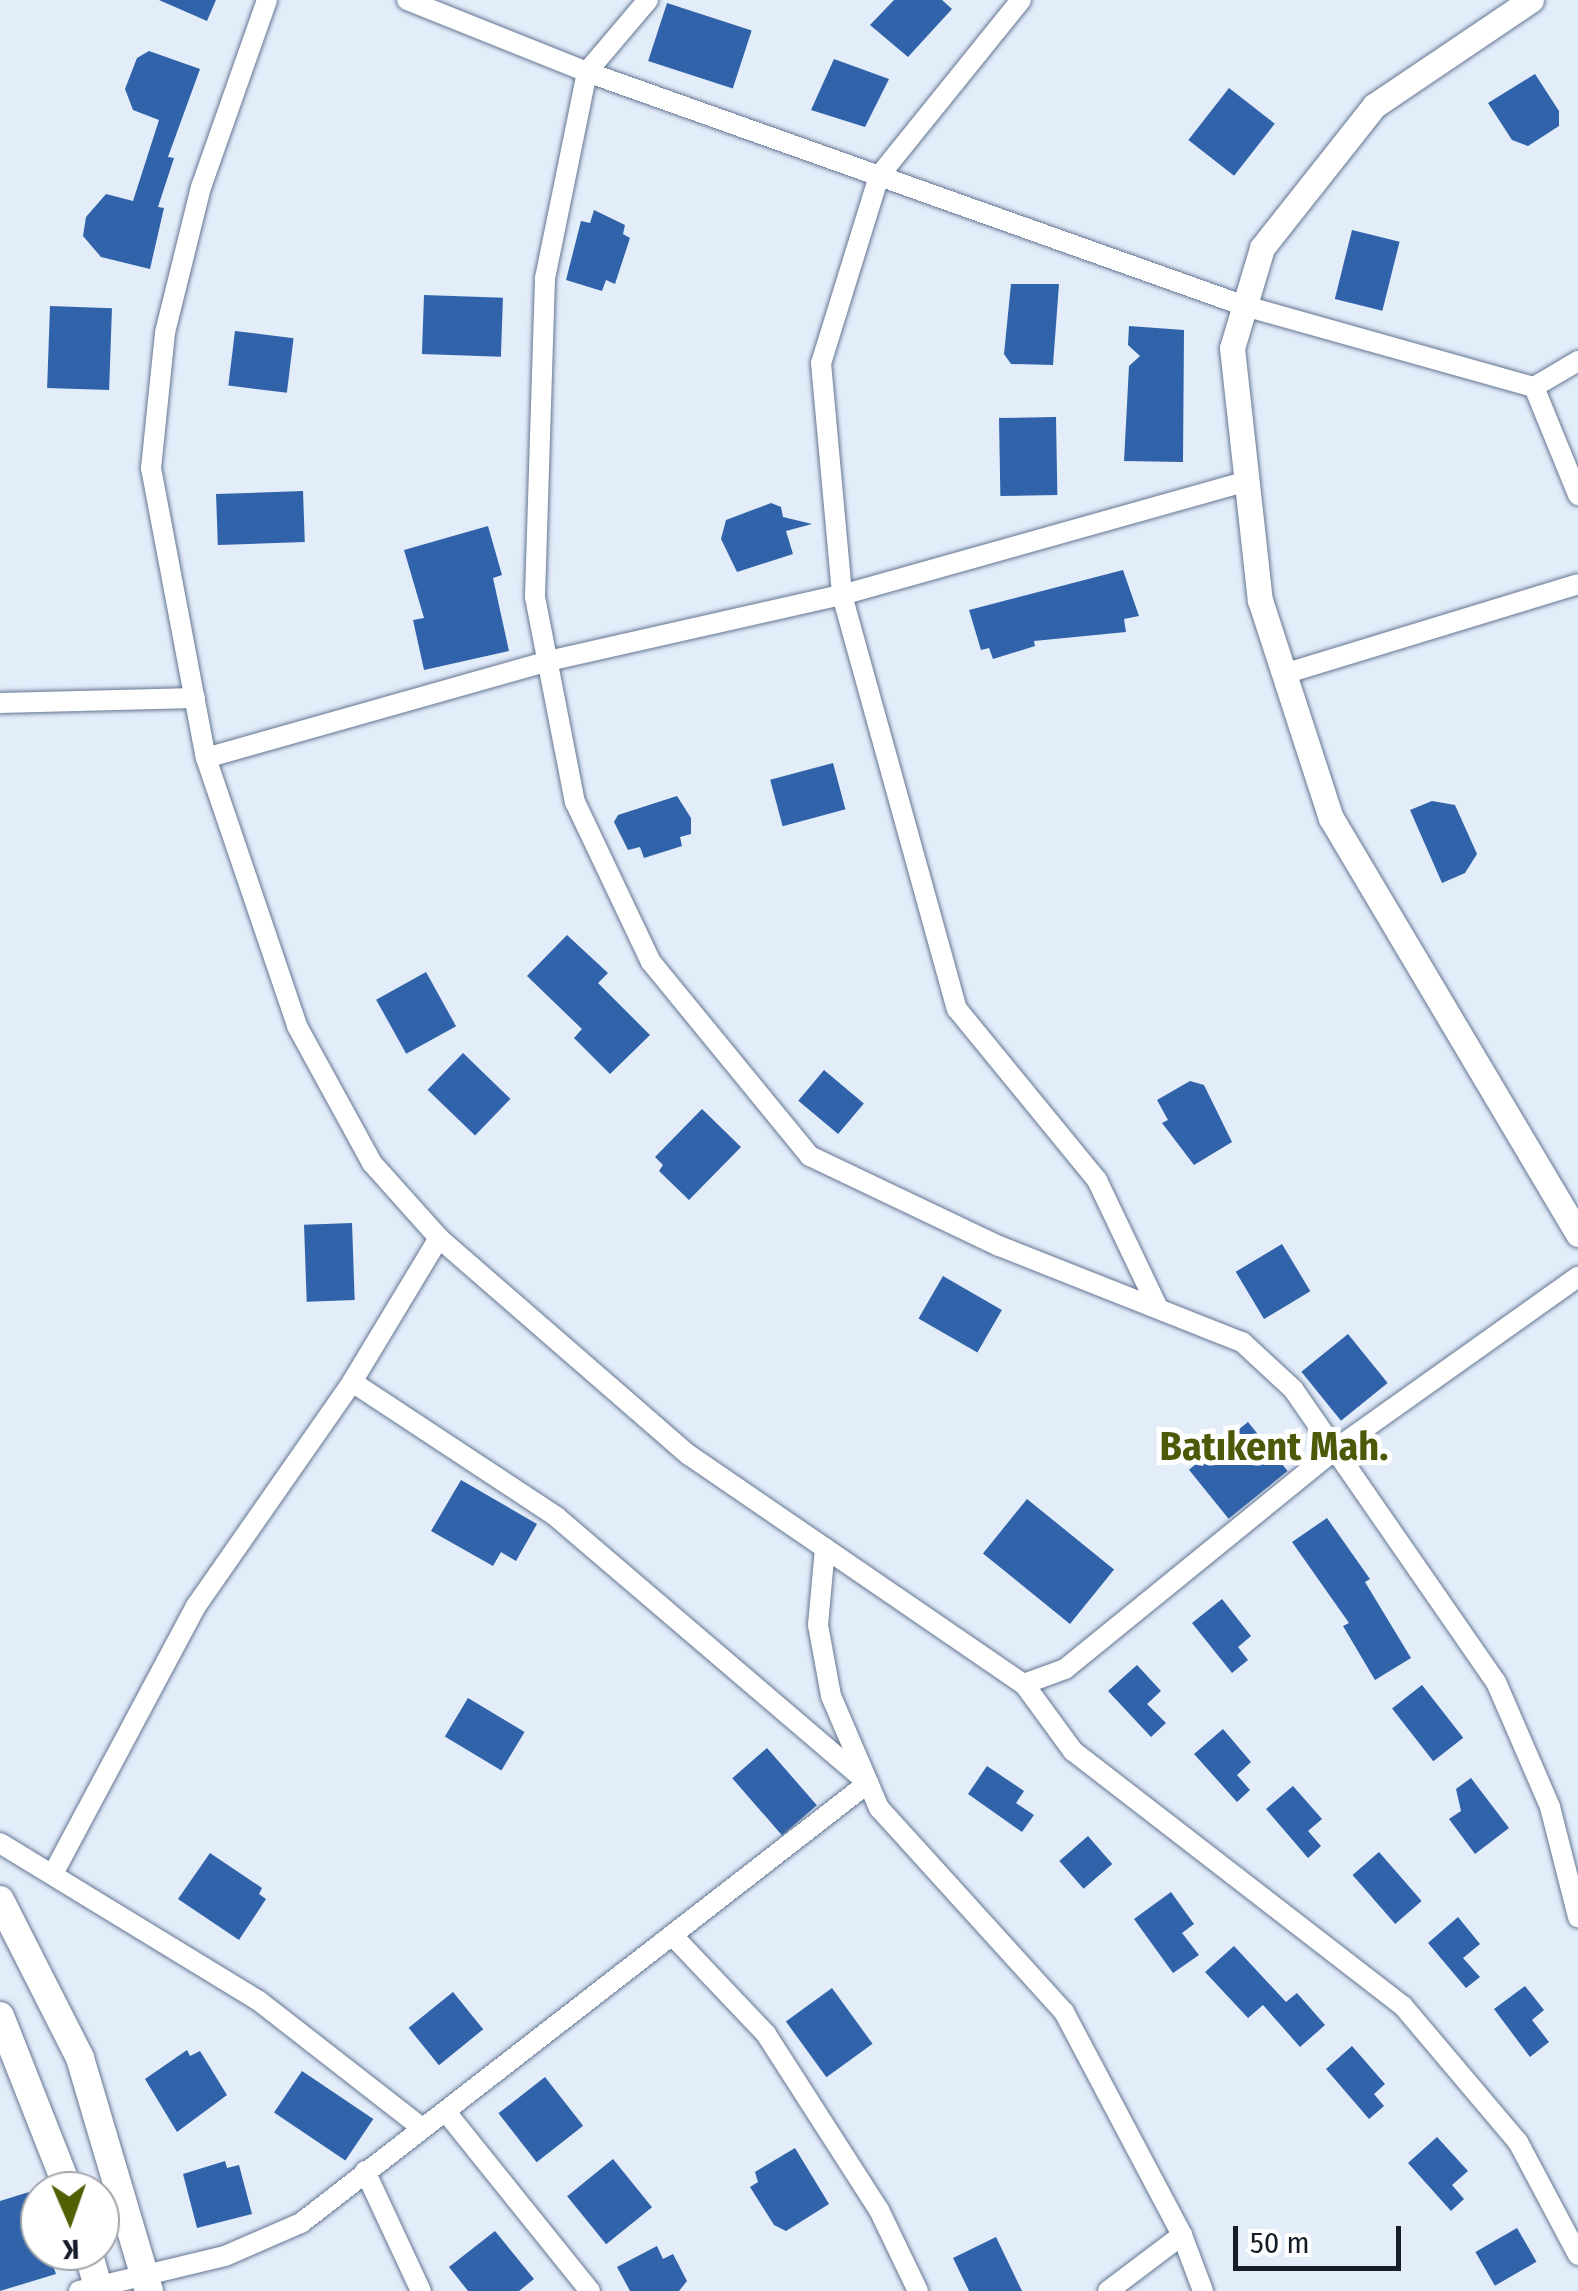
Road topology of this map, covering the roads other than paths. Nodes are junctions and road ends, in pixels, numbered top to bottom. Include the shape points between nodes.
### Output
1 (267, 0) edge
2 (408, 0) edge
3 (648, 0) edge
4 (1020, 0) edge
5 (1531, 0) edge
6 (587, 72) junction
7 (879, 176) junction
8 (1244, 306) junction
9 (1578, 361) edge
10 (1534, 387) junction
11 (1247, 481) junction
12 (1578, 495) edge
13 (1578, 584) edge
14 (842, 595) junction
15 (548, 662) junction
16 (1284, 674) junction
17 (195, 698) junction
18 (0, 703) edge
19 (206, 758) junction
20 (1578, 1234) edge
21 (440, 1238) junction
22 (1578, 1277) edge
23 (1158, 1308) junction
24 (352, 1382) junction
25 (1337, 1448) junction
26 (826, 1548) junction
27 (1024, 1684) junction
28 (868, 1782) junction
29 (0, 1843) edge
30 (54, 1872) junction
31 (0, 1900) edge
32 (1578, 1917) edge
33 (673, 1936) junction
34 (0, 2016) edge
35 (446, 2112) junction
36 (422, 2128) junction
37 (61, 2171) edge
38 (364, 2172) junction
39 (1182, 2235) junction
40 (1578, 2255) edge
41 (147, 2281) edge
42 (92, 2289) edge
43 (421, 2291) edge
44 (590, 2291) edge
45 (918, 2291) edge
46 (1108, 2291) edge
47 (1203, 2291) edge

1 - 17 street via 200,187 165,333 151,468
2 - 6 street
3 - 6 street
4 - 7 street
5 - 8 street via 1374,106 1262,248
6 - 7 street
6 - 15 street via 545,278 535,598
7 - 8 street
7 - 14 street via 821,364
8 - 10 street
8 - 11 street via 1232,348
9 - 10 street
10 - 12 street
11 - 14 street
11 - 16 street via 1260,600
13 - 16 street
14 - 15 street
14 - 23 street via 957,1009 1096,1180
15 - 19 street
15 - 23 street via 575,802 651,962 810,1156 999,1246
16 - 20 street via 1331,818
17 - 18 street
17 - 19 street
19 - 21 street via 297,1026 372,1163
21 - 24 street
21 - 26 street via 689,1455
22 - 25 street
23 - 25 street via 1242,1342 1293,1389
24 - 28 street via 558,1517
24 - 30 street via 196,1606
25 - 27 street via 1066,1668
25 - 32 street via 1496,1682 1550,1807
26 - 27 street
26 - 28 street via 818,1625 831,1696
27 - 40 street via 1073,1751 1404,2006 1518,2142
28 - 33 street
28 - 39 street via 879,1808 1064,2012
29 - 30 street
30 - 36 street via 259,2001
31 - 41 main road via 80,2058
33 - 35 street
33 - 45 street via 766,2034 880,2210
34 - 37 main road
35 - 36 street
35 - 44 street
36 - 38 street
38 - 41 street via 301,2224
38 - 43 street
39 - 46 street
39 - 47 street
41 - 42 street

